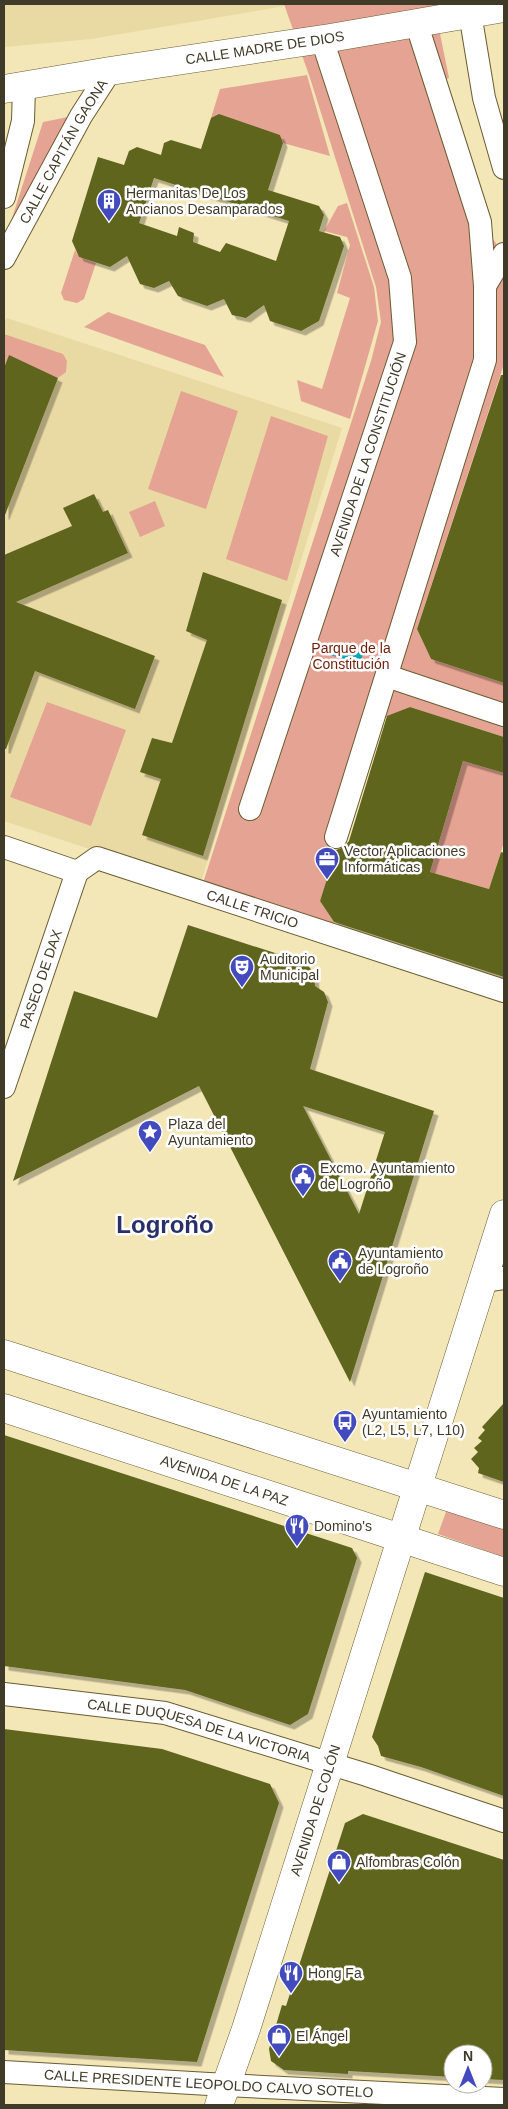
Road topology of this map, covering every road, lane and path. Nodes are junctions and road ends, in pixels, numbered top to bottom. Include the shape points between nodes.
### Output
1 (504, 8) edge
2 (470, 13) junction
3 (416, 22) junction
4 (322, 39) junction
5 (110, 71) junction
6 (14, 88) edge
7 (504, 168) edge
8 (8, 170) edge
9 (4, 197) edge
10 (504, 254) edge
11 (4, 258) edge
12 (486, 286) junction
13 (387, 676) junction
14 (504, 715) edge
15 (250, 809) dead end
16 (336, 837) dead end
17 (4, 847) edge
18 (77, 872) junction
19 (504, 991) edge
20 (13, 1028) edge
21 (4, 1087) edge
22 (504, 1214) edge
23 (494, 1280) edge
24 (4, 1354) edge
25 (4, 1408) edge
26 (418, 1487) junction
27 (504, 1515) edge
28 (406, 1527) junction
29 (504, 1572) edge
30 (4, 1694) edge
31 (329, 1764) junction
32 (504, 1821) edge
33 (4, 2072) edge
34 (222, 2095) edge
35 (504, 2099) edge

1 - 2 main road, CALLE MADRE DE DIOS
2 - 3 main road, CALLE MADRE DE DIOS
2 - 7 street via 484,98
3 - 4 main road, CALLE MADRE DE DIOS
3 - 12 street via 480,222
4 - 5 main road, CALLE MADRE DE DIOS
4 - 15 street, AVENIDA DE LA CONSTITUCIÓN via 400,278 405,342
5 - 6 main road, CALLE MADRE DE DIOS
5 - 11 street, CALLE CAPITÁN GAONA via 81,116
6 - 8 street via 23,121
8 - 9 street
10 - 12 street
12 - 13 street via 485,360
13 - 14 street
13 - 16 street
17 - 18 street
18 - 19 street, CALLE TRICIO via 97,858
18 - 20 street, PASEO DE DAX
20 - 21 street, PASEO DE DAX
22 - 23 main road, AVENIDA DE COLÓN
23 - 26 main road, AVENIDA DE COLÓN
24 - 26 main road
25 - 28 main road, AVENIDA DE LA PAZ
26 - 27 main road
26 - 28 main road, AVENIDA DE COLÓN
28 - 29 main road, AVENIDA DE LA PAZ
28 - 31 main road, AVENIDA DE COLÓN
30 - 31 street, CALLE DUQUESA DE LA VICTORIA via 165,1713
31 - 32 street, CALLE DUQUESA DE LA VICTORIA
31 - 34 main road, AVENIDA DE COLÓN via 246,2029
33 - 34 street, CALLE PRESIDENTE LEOPOLDO CALVO SOTELO
34 - 35 street, CALLE PRESIDENTE LEOPOLDO CALVO SOTELO

